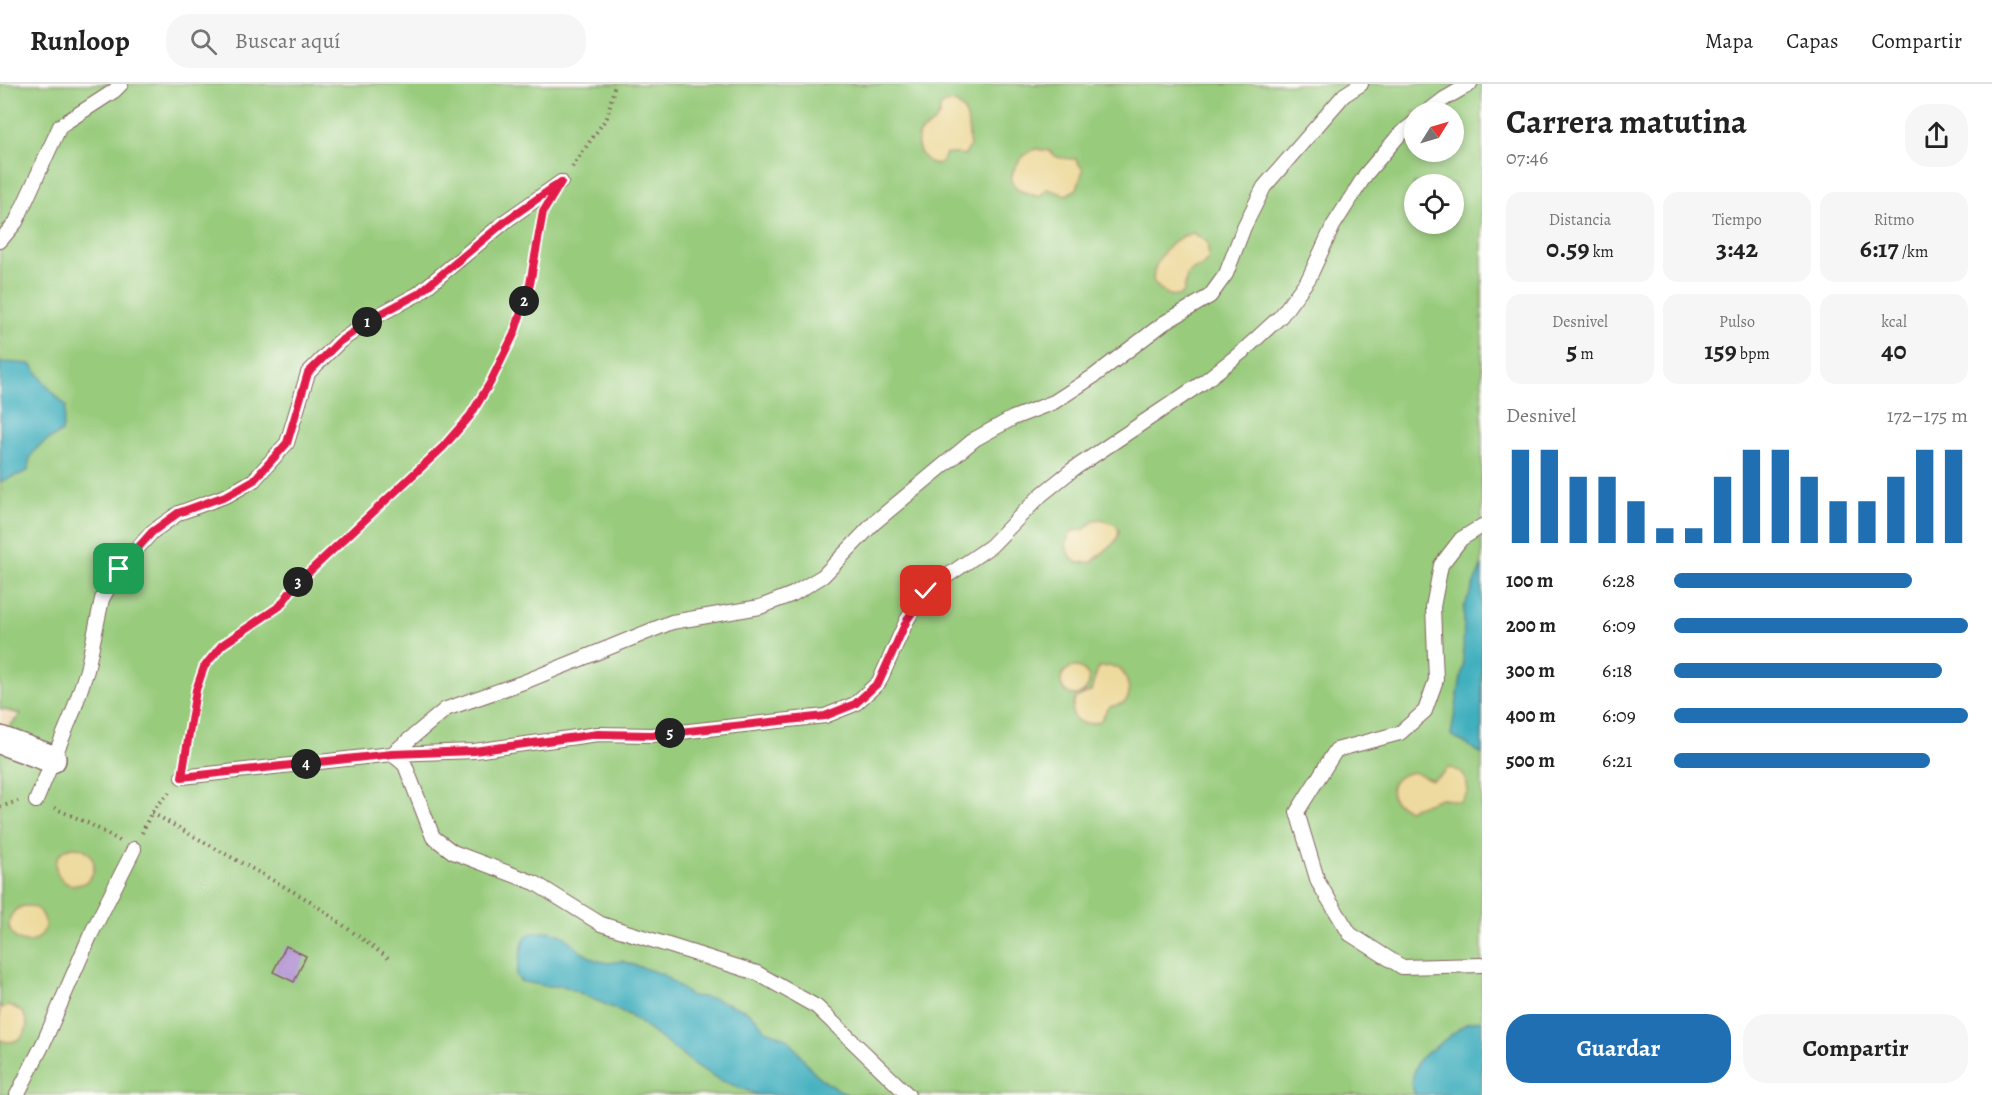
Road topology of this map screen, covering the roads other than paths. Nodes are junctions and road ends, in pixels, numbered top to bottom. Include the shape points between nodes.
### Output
1 (121, 84) edge
2 (1361, 84) edge
3 (1470, 84) edge
4 (1440, 102) edge
5 (1404, 131) edge
6 (561, 182) road end
7 (0, 241) edge
8 (1482, 526) edge
9 (0, 740) edge
10 (392, 754) junction
11 (52, 759) junction
12 (182, 777) road end
13 (36, 801) road end
14 (134, 849) road end
15 (1482, 965) edge
16 (17, 1095) edge
17 (908, 1095) edge

1 - 7 lane via 60,126 16,222
2 - 10 lane via 1344,95 1264,187 1226,274 1210,296 1164,322 1054,402 975,438 875,522 823,576 760,607 672,622 446,709
3 - 4 lane
5 - 10 lane via 1366,174 1332,226 1309,278 1281,316 1205,381 1057,482 991,546 926,591 907,620 879,682 855,704 825,716 708,729 652,735 598,734 474,751
6 - 11 lane via 489,234 418,294 339,342 308,373 287,443 254,480 228,495 178,513 152,532 119,569 102,599 87,670
8 - 15 lane via 1461,538 1441,565 1433,607 1436,680 1425,711 1400,733 1336,750 1297,812 1317,882 1350,934 1402,967
9 - 11 street
10 - 12 lane
10 - 17 lane via 405,765 433,837 453,852 535,883 601,924 757,973 817,1007
11 - 13 lane
14 - 16 lane

